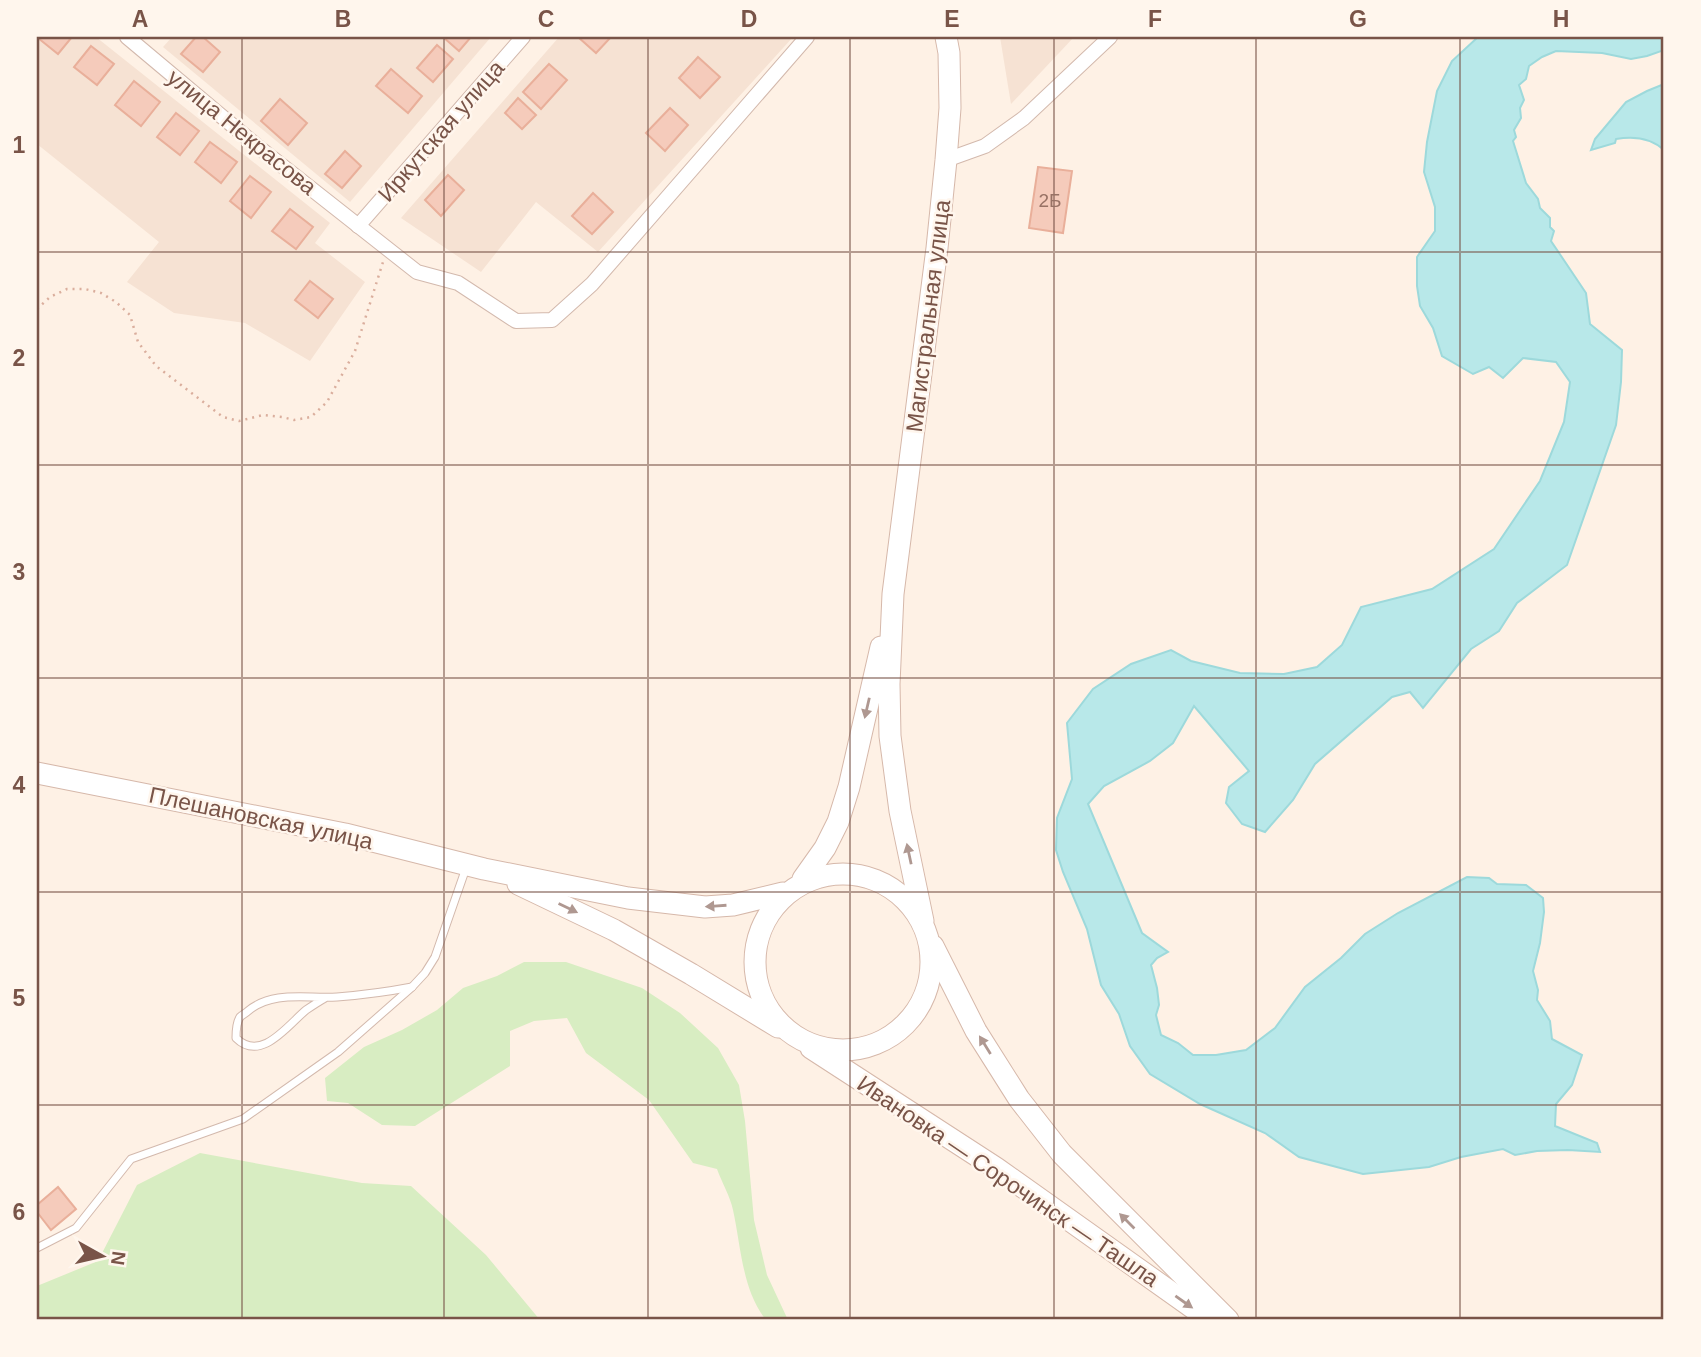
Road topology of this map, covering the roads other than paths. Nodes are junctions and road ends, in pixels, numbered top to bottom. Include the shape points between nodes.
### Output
1 (523, 37) edge
2 (807, 37) edge
3 (946, 37) edge
4 (1110, 37) edge
5 (137, 40) edge
6 (946, 160) junction
7 (358, 226) junction
8 (893, 594) junction
9 (37, 774) edge
10 (476, 867) junction
11 (803, 879) junction
12 (783, 893) junction
13 (923, 921) junction
14 (931, 943) junction
15 (412, 987) junction
16 (325, 998) junction
17 (795, 1038) junction
18 (37, 1248) edge
19 (1210, 1320) edge
20 (1228, 1320) edge

1 - 7 street, Иркутская улица
2 - 7 street, улица Некрасова via 592,284 552,320 516,321 458,283 417,272
3 - 6 main road, Магистральная улица via 950,108
4 - 6 street via 1024,118 985,146
5 - 7 street, улица Некрасова via 257,146
6 - 8 main road, Магистральная улица
8 -> 11 main road, Магистральная улица via 842,810 825,848
13 -> 8 main road, Магистральная улица via 890,736
9 - 10 main road, Плешановская улица via 345,834
12 -> 10 main road via 705,907 628,898
10 - 15 lane via 435,957
10 -> 17 main road via 614,930
11 - 12 main road, Ивановка — Сорочинск — Ташла
11 - 13 main road, Ивановка — Сорочинск — Ташла via 825,874 868,878 906,899
12 - 17 main road, Ивановка — Сорочинск — Ташла via 769,913 755,962 758,986 768,1009
13 - 14 main road, Ивановка — Сорочинск — Ташла
14 - 17 main road, Ивановка — Сорочинск — Ташла via 924,995 914,1015 897,1032 877,1044 855,1049 831,1049
20 -> 14 main road, Ивановка — Сорочинск — Ташла via 1062,1154 1019,1099 976,1031
15 - 16 lane
15 - 18 lane via 338,1052 243,1119 131,1159 76,1228
16 - 16 lane via 272,998 254,1005 240,1018 236,1038 243,1045 265,1044
17 -> 19 main road, Ивановка — Сорочинск — Ташла via 996,1168

